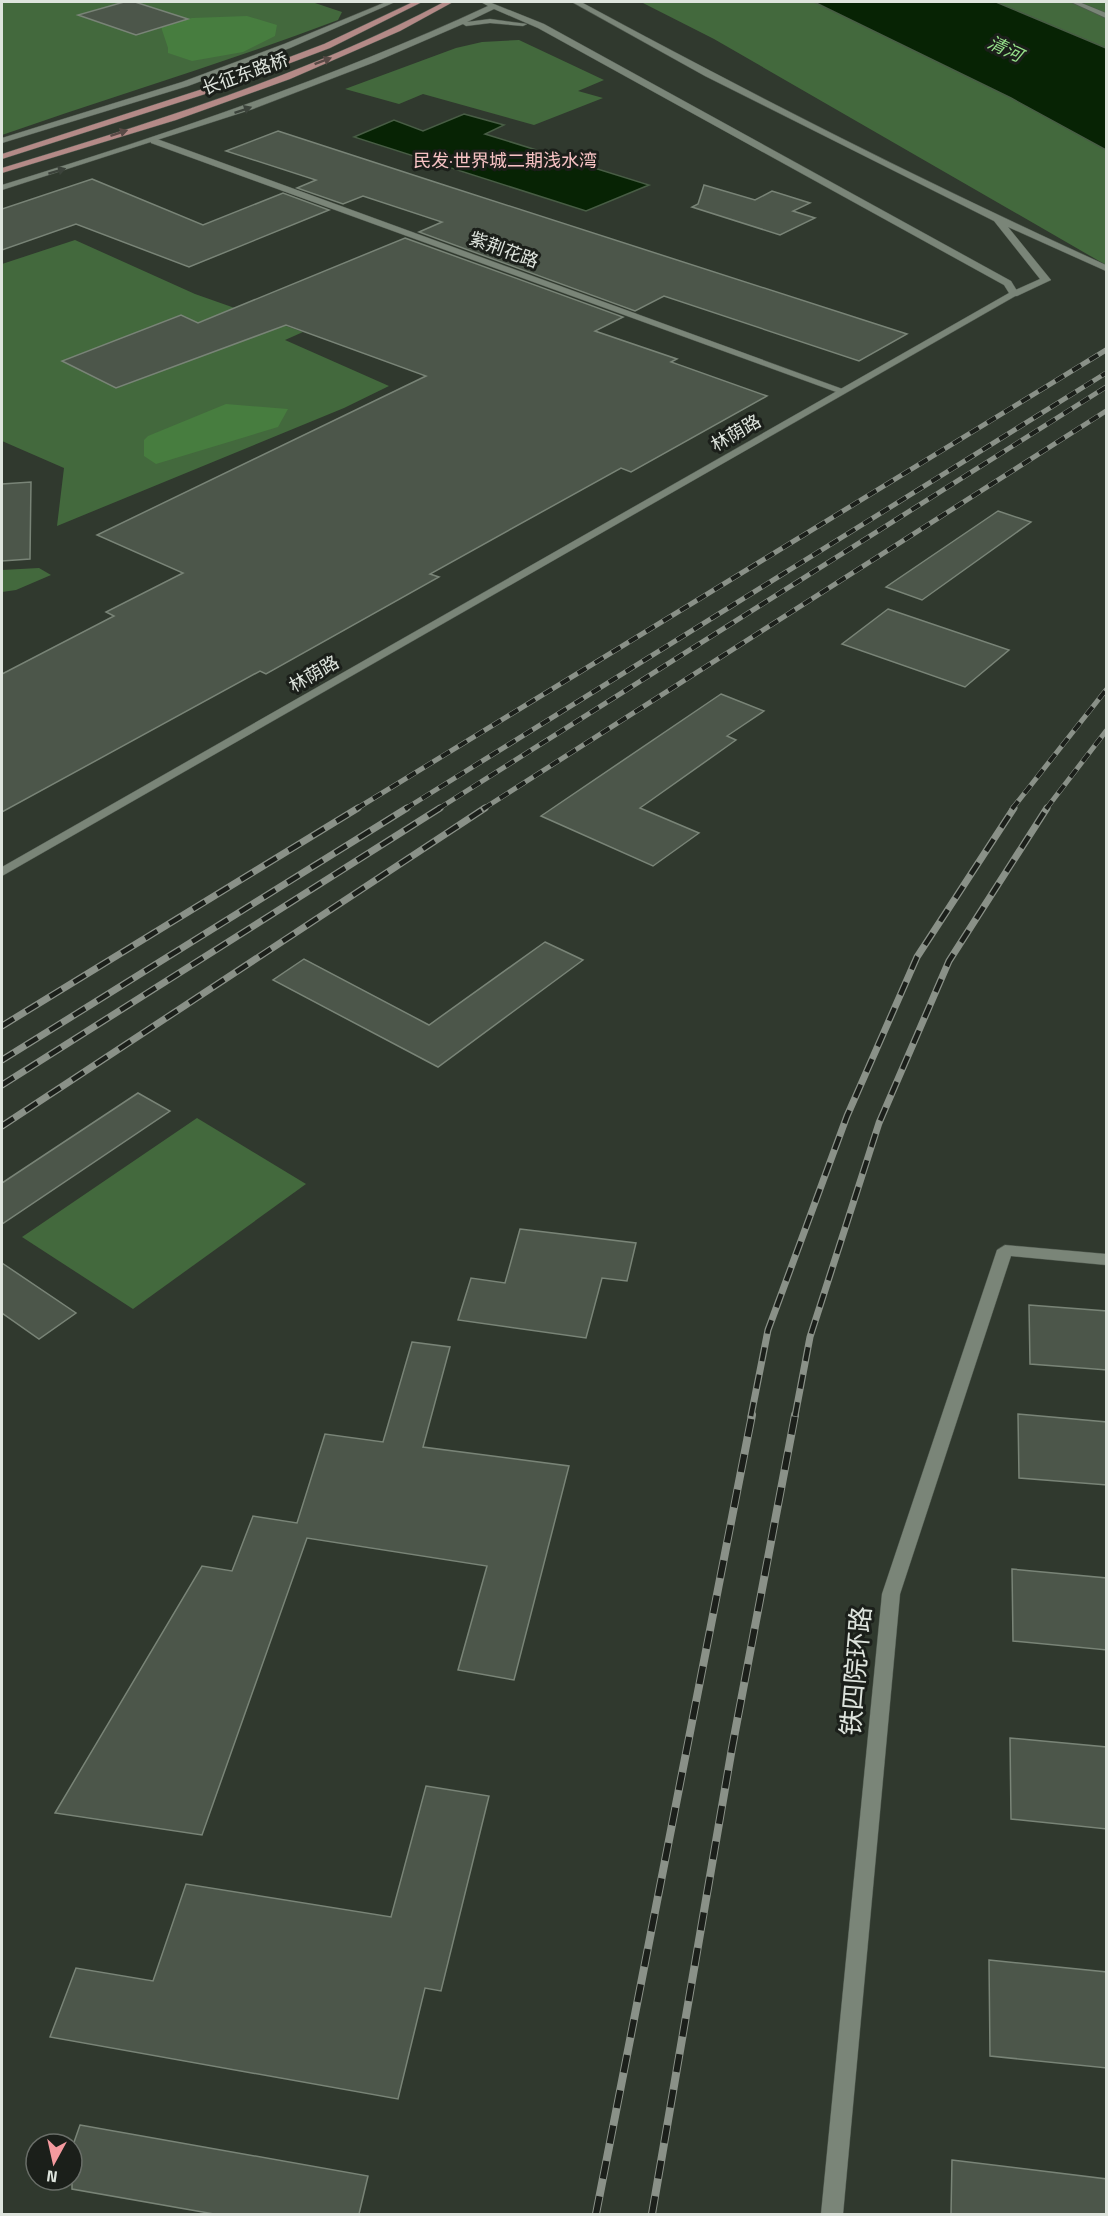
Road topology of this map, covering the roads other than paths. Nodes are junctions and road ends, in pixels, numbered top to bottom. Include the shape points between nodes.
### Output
1 (391, 2) edge
2 (418, 2) edge
3 (449, 2) edge
4 (576, 2) edge
5 (1074, 2) edge
6 (488, 4) edge
7 (1107, 16) edge
8 (541, 26) junction
9 (437, 33) junction
10 (2, 141) edge
11 (154, 141) junction
12 (2, 157) edge
13 (2, 171) edge
14 (2, 188) edge
15 (997, 219) junction
16 (1107, 268) edge
17 (1014, 294) junction
18 (843, 391) junction
19 (2, 872) edge
20 (1107, 1260) edge
21 (832, 2214) edge

1 - 10 street via 185,84
2 - 12 main road, 长征东路桥 via 327,46 221,86
13 -> 3 main road, 长征东路桥 via 256,87 351,50
4 - 15 street via 708,74
5 - 7 street
6 - 8 street
6 - 9 street
8 - 9 street via 490,21
8 - 17 street via 1008,283
11 -> 9 street via 297,92
14 -> 11 street
11 - 18 street, 紫荆花路
15 - 16 street
15 - 17 street, 林荫路 via 1046,280
17 - 18 street, 林荫路
18 - 19 street, 林荫路
20 - 21 street, 铁四院环路 via 1005,1250 891,1594

